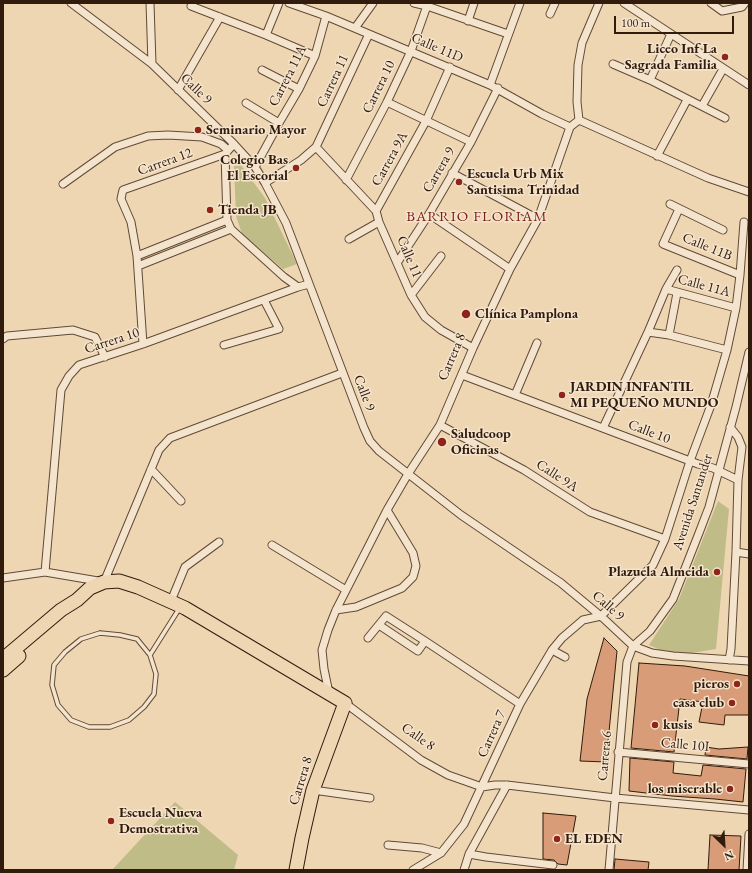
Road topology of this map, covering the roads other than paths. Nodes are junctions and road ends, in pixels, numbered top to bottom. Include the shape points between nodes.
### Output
1 (150, 3) edge
2 (279, 3) edge
3 (289, 3) edge
4 (373, 3) edge
5 (414, 3) edge
6 (474, 3) edge
7 (520, 3) edge
8 (555, 3) edge
9 (599, 3) edge
10 (624, 3) edge
11 (711, 3) edge
12 (745, 3) edge
13 (74, 4) edge
14 (427, 5) edge
15 (191, 6) dead end
16 (550, 14) dead end
17 (326, 16) junction
18 (220, 17) junction
19 (468, 21) junction
20 (355, 28) junction
21 (369, 34) junction
22 (508, 34) junction
23 (671, 34) junction
24 (266, 35) junction
25 (411, 51) junction
26 (315, 56) junction
27 (152, 64) junction
28 (613, 64) dead end
29 (450, 67) junction
30 (723, 69) junction
31 (262, 70) dead end
32 (650, 80) junction
33 (490, 84) junction
34 (749, 85) edge
35 (498, 88) junction
36 (299, 89) junction
37 (178, 90) junction
38 (687, 100) junction
39 (387, 102) junction
40 (246, 103) dead end
41 (702, 106) junction
42 (725, 118) dead end
43 (579, 120) junction
44 (426, 121) junction
45 (279, 122) junction
46 (570, 127) junction
47 (471, 142) junction
48 (234, 144) junction
49 (316, 147) junction
50 (226, 152) junction
51 (657, 156) junction
52 (255, 168) junction
53 (452, 174) junction
54 (346, 180) junction
55 (265, 183) junction
56 (63, 184) dead end
57 (749, 192) edge
58 (670, 204) dead end
59 (680, 209) junction
60 (376, 211) junction
61 (429, 214) junction
62 (538, 218) junction
63 (227, 220) junction
64 (379, 222) junction
65 (744, 222) dead end
66 (231, 229) junction
67 (723, 230) dead end
68 (349, 239) dead end
69 (137, 256) junction
70 (442, 256) dead end
71 (397, 263) junction
72 (138, 266) junction
73 (510, 269) junction
74 (677, 270) dead end
75 (740, 275) junction
76 (309, 284) junction
77 (298, 287) junction
78 (666, 289) junction
79 (677, 293) junction
80 (411, 295) junction
81 (264, 300) junction
82 (736, 308) junction
83 (648, 332) junction
84 (669, 335) junction
85 (3, 339) edge
86 (537, 343) dead end
87 (144, 344) junction
88 (224, 345) dead end
89 (473, 348) junction
90 (727, 350) junction
91 (749, 352) edge
92 (106, 357) junction
93 (342, 373) junction
94 (462, 375) junction
95 (515, 395) junction
96 (440, 425) junction
97 (730, 427) junction
98 (603, 428) junction
99 (746, 448) edge
100 (690, 461) junction
101 (151, 469) junction
102 (715, 469) junction
103 (408, 474) junction
104 (738, 480) junction
105 (181, 501) dead end
106 (387, 510) junction
107 (665, 539) junction
108 (219, 542) dead end
109 (272, 545) dead end
110 (736, 552) junction
111 (749, 554) edge
112 (46, 572) junction
113 (3, 578) edge
114 (104, 582) junction
115 (346, 590) junction
116 (78, 600) junction
117 (176, 604) junction
118 (336, 610) junction
119 (604, 619) junction
120 (379, 625) junction
121 (368, 638) dead end
122 (425, 641) junction
123 (633, 646) junction
124 (150, 655) junction
125 (3, 659) edge
126 (729, 660) junction
127 (749, 661) edge
128 (3, 670) edge
129 (329, 694) junction
130 (345, 704) junction
131 (520, 704) junction
132 (618, 752) junction
133 (749, 764) edge
134 (507, 785) junction
135 (491, 786) junction
136 (313, 790) junction
137 (370, 798) dead end
138 (615, 798) junction
139 (749, 810) edge
140 (749, 834) edge
141 (388, 845) dead end
142 (441, 853) junction
143 (469, 854) junction
144 (553, 865) dead end
145 (296, 870) edge
146 (413, 870) edge
147 (464, 870) edge
148 (609, 870) edge
149 (747, 870) edge

1 - 27 street
2 - 24 street
3 - 17 street, Calle 11D
4 - 20 street
5 - 14 street
6 - 19 street
7 - 22 street
8 - 16 street
9 - 43 street via 582,43 578,65
10 - 23 street
11 - 12 street via 722,11 742,7
13 - 27 street, Calle 9
14 - 19 street
14 - 25 street, Carrera 10
15 - 18 street
17 - 20 street, Calle 11D
17 - 26 street, Carrera 11A
18 - 24 street
18 - 37 street
19 - 22 street
20 - 21 street, Calle 11D
21 - 25 street, Calle 11D
21 - 49 street, Carrera 11
22 - 33 street
23 - 30 street
23 - 32 street
24 - 26 street
25 - 29 street, Calle 11D
25 - 39 street, Carrera 10
26 - 36 street, Carrera 11A
27 - 37 street, Calle 9
28 - 32 street
29 - 33 street, Calle 11D
29 - 44 street, Carrera 9A
30 - 34 street
30 - 41 street
31 - 36 street
32 - 38 street
33 - 35 street, Calle 11D
35 - 46 street, Calle 11D
35 - 47 street, Carrera 9
36 - 45 street, Carrera 11A
37 - 48 street, Calle 9
38 - 41 street
38 - 51 street
39 - 44 street
39 - 54 street, Carrera 10
40 - 45 street
41 - 42 street
43 - 46 street
43 - 51 street
44 - 47 street
44 - 60 street, Carrera 9A
45 - 52 street, Carrera 11A
46 - 62 street, Carrera 8
47 - 53 street, Carrera 9
48 - 50 street, Carrera 12
48 - 52 street, Calle 9
49 - 54 street, Calle 11
49 - 55 street, Carrera 11
50 - 56 street via 221,144 202,137 148,136 116,147
50 - 63 street
50 - 69 street, Carrera 12 via 123,190 121,199 131,222
51 - 57 street
52 - 55 street, Calle 9
53 - 61 street, Carrera 9
53 - 62 street
54 - 60 street, Calle 11
55 - 76 street, Calle 9 via 286,223
58 - 59 street
59 - 67 street
59 - 75 street, Calle 11B via 663,244
60 - 64 street, Calle 11
61 - 71 street, Carrera 9
61 - 73 street
62 - 73 street, Carrera 8
63 - 66 street
63 - 69 street
64 - 68 street
64 - 71 street, Calle 11
65 - 75 street
66 - 72 street
66 - 77 street via 284,278
69 - 72 street
70 - 80 street
71 - 80 street, Calle 11
72 - 87 street
73 - 89 street, Carrera 8
74 - 78 street
75 - 82 street
76 - 77 street, Carrera 10
76 - 93 street, Calle 9
77 - 81 street, Carrera 10
78 - 79 street, Calle 11A
78 - 83 street
79 - 82 street, Calle 11A
79 - 84 street
80 - 89 street, Calle 11 via 425,317 441,330
81 - 87 street, Carrera 10
81 - 88 street via 279,329
82 - 90 street
83 - 84 street
83 - 98 street
84 - 90 street
85 - 92 street via 6,336 73,330 94,337
86 - 95 street
87 - 92 street, Carrera 10
89 - 94 street, Carrera 8
90 - 100 street via 711,405
91 - 97 street, Avenida Santander
92 - 112 street, Carrera 10 via 80,365 68,376 61,390
93 - 101 street via 170,438 159,450
93 - 103 street, Calle 9 via 370,441
94 - 95 street, Calle 10
94 - 96 street, Carrera 8
95 - 98 street, Calle 10
96 - 103 street, Carrera 8
96 - 107 street, Calle 9A via 524,470 590,512
97 - 99 street
97 - 102 street, Avenida Santander
98 - 100 street, Calle 10
99 - 104 street
100 - 102 street, Calle 10
100 - 107 street
101 - 105 street
101 - 114 street
102 - 104 street, Calle 10
102 - 123 street, Avenida Santander via 708,507 673,599 650,631
103 - 106 street, Carrera 8
103 - 119 street, Calle 9 via 461,515 561,583
104 - 110 street
106 - 115 street, Carrera 8
106 - 118 street via 413,553 416,566 413,577 402,588 356,607
107 - 119 street via 653,565
108 - 117 street via 185,567
109 - 115 street
110 - 111 street
110 - 126 street
112 - 113 street
112 - 114 street
114 - 116 highway via 90,588
114 - 117 highway, Calle 8 via 119,581
115 - 118 street, Carrera 8
116 - 125 highway via 61,610
116 - 128 highway via 68,616
117 - 124 lane
117 - 129 highway, Calle 8
118 - 129 street, Carrera 8 via 322,650
119 - 123 street, Calle 9
119 - 131 street, Carrera 7 via 583,620 562,638 558,653
120 - 121 street
120 - 122 street via 386,616
120 - 122 street via 418,651
122 - 131 street
123 - 126 street, Calle 9 via 652,653
123 - 132 street, Carrera 6 via 627,662
124 - 124 lane via 156,674 154,694 129,720 110,727 89,727 71,720 58,705 52,685 54,665 80,639 100,633 120,635 137,639
126 - 127 street, Calle 9
129 - 130 highway, Calle 8
130 - 135 street, Calle 8 via 421,760 448,775
130 - 136 highway, Carrera 8
131 - 135 street, Carrera 7
132 - 133 street, Calle 10I
132 - 138 street, Carrera 6
134 - 135 street, Calle 8
134 - 138 street, Calle 8
134 - 143 street
135 - 142 street, Carrera 7
136 - 137 street
136 - 145 highway, Carrera 8
138 - 139 street, Calle 8
138 - 148 street, Carrera 6
140 - 149 street
141 - 142 street via 422,848
142 - 146 street, Carrera 7
143 - 144 street
143 - 147 street

